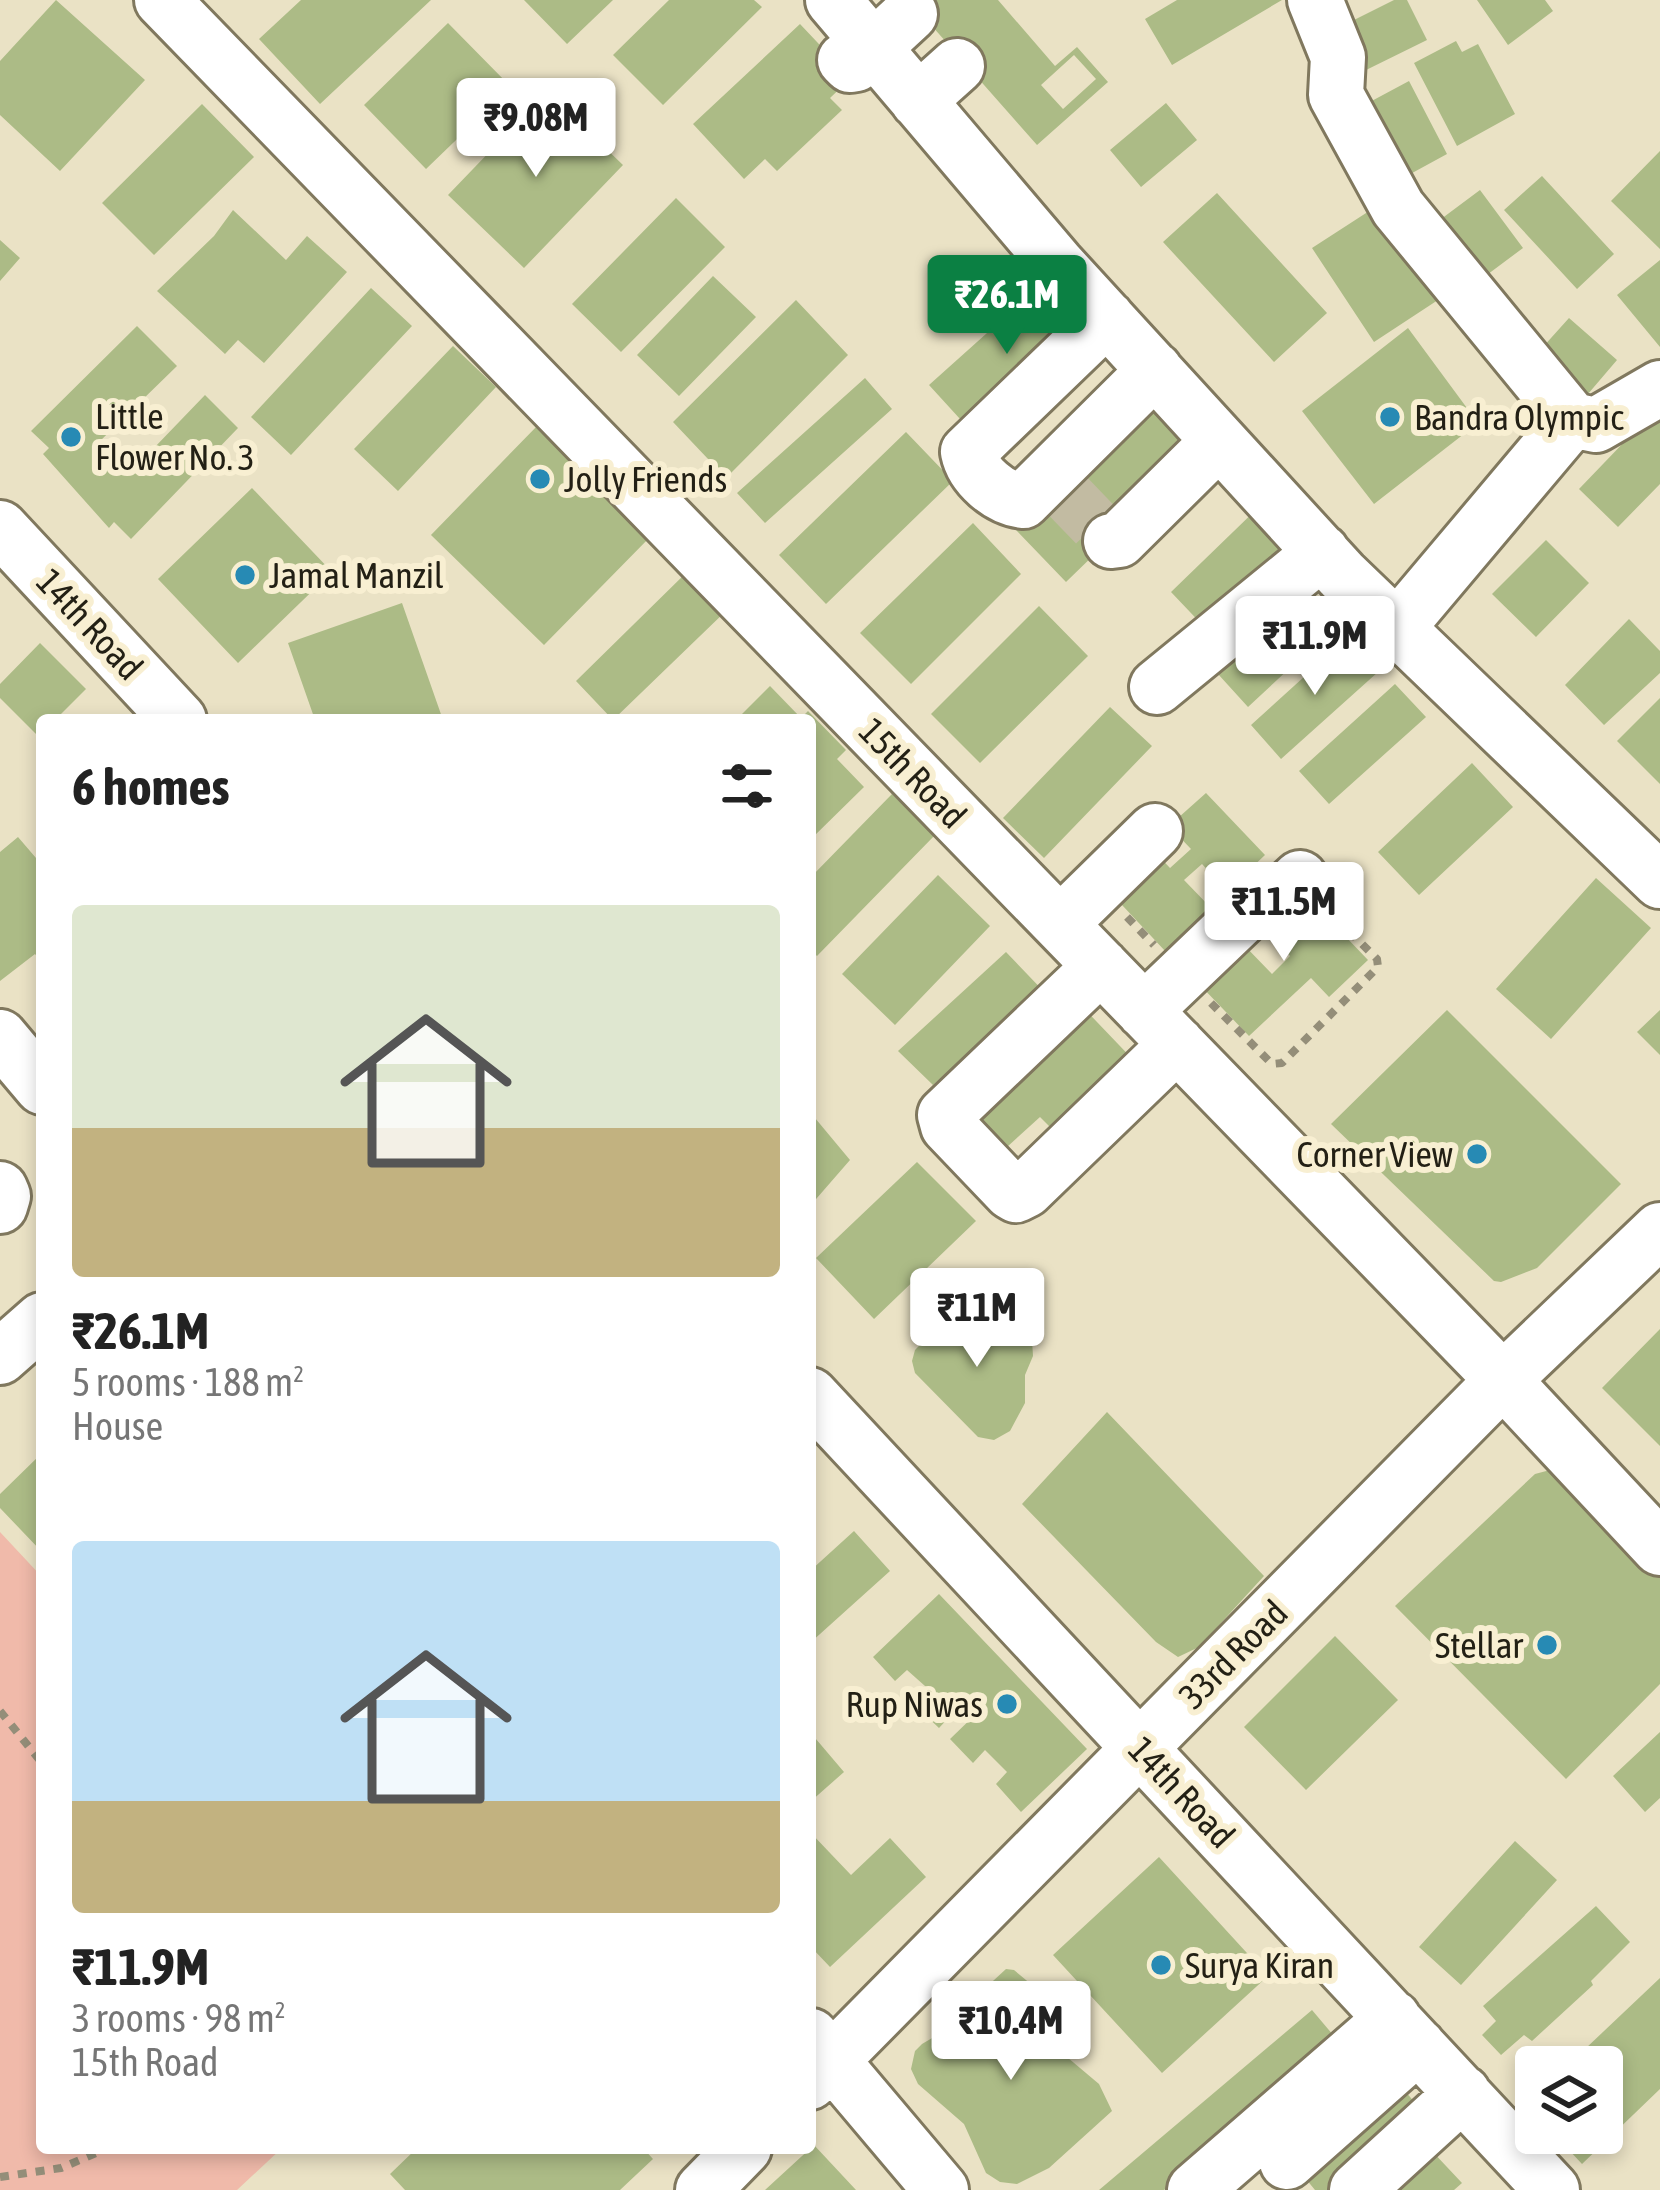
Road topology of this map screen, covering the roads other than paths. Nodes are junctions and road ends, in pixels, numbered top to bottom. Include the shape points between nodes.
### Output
1 (162, 0) edge
2 (831, 0) edge
3 (1316, 0) edge
4 (1096, 329) junction
5 (1149, 382) junction
6 (1660, 388) edge
7 (1572, 420) junction
8 (1212, 447) junction
9 (1058, 486) dead end
10 (0, 528) edge
11 (1112, 541) dead end
12 (1322, 552) junction
13 (1396, 629) junction
14 (1157, 687) dead end
15 (173, 714) edge
16 (1155, 831) dead end
17 (1299, 879) road end
18 (1660, 881) edge
19 (1079, 906) junction
20 (1101, 966) junction
21 (1160, 1027) junction
22 (0, 1189) edge
23 (0, 1206) edge
24 (1660, 1230) edge
25 (36, 1325) edge
26 (0, 1357) edge
27 (1503, 1380) junction
28 (816, 1401) edge
29 (1658, 1544) edge
30 (1140, 1748) junction
31 (1405, 2032) junction
32 (817, 2059) edge
33 (1462, 2093) junction
34 (738, 2154) edge
35 (1287, 2162) dead end
36 (703, 2190) edge
37 (940, 2190) edge
38 (1195, 2190) edge
39 (1357, 2190) edge
40 (1552, 2190) edge

1 - 19 street, 15th Road
2 - 4 street via 892,31 938,84
3 - 7 street via 1338,57 1336,95 1398,208
4 - 5 street
4 - 5 street via 968,452 998,493 1023,501
5 - 8 street
5 - 9 street
6 - 7 street via 1596,425
7 - 13 street
8 - 11 street
8 - 12 street
10 - 15 street, 14th Road
12 - 13 street
12 - 14 street
13 - 18 street
16 - 19 street
17 - 21 street via 1260,900 1182,974
19 - 20 street, 15th Road
20 - 21 street, 15th Road
20 - 21 street via 945,1115 1011,1192 1022,1194
21 - 27 street, 15th Road
22 - 23 street
24 - 27 street, 33rd Road
25 - 26 street
27 - 29 street, 15th Road
27 - 30 street, 33rd Road
28 - 30 street, 14th Road
30 - 31 street, 14th Road
30 - 32 street, 33rd Road
31 - 33 street, 14th Road
31 - 35 street
31 - 38 street
32 - 37 street
33 - 39 street
33 - 40 street, 14th Road
34 - 36 street

